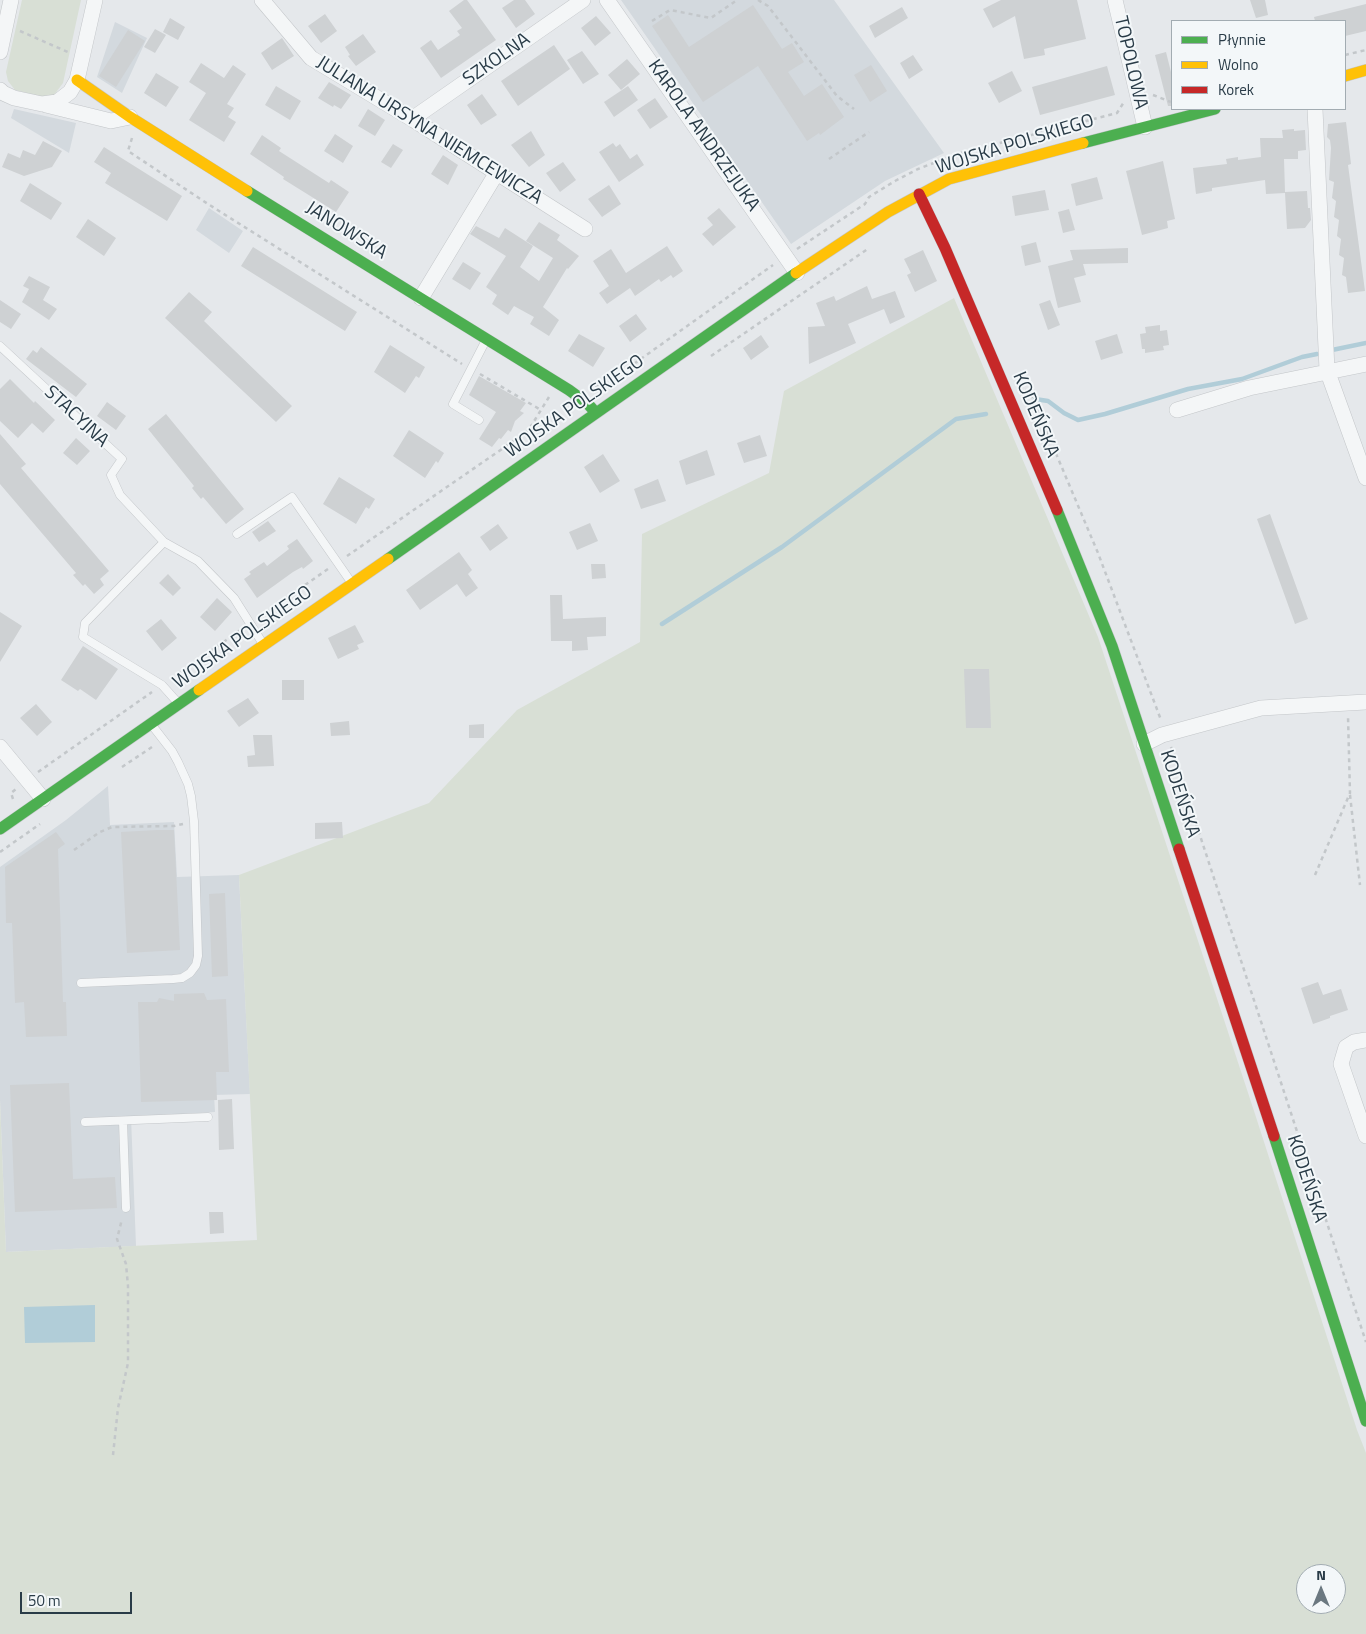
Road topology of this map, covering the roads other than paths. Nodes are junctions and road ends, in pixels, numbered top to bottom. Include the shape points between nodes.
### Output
1 (11, 0) edge
2 (95, 0) edge
3 (262, 0) edge
4 (583, 0) edge
5 (607, 0) edge
6 (1115, 0) edge
7 (0, 52) edge
8 (1366, 70) edge
9 (1346, 76) edge
10 (77, 80) junction
11 (0, 90) edge
12 (42, 104) junction
13 (1211, 110) edge
14 (1315, 110) edge
15 (130, 117) junction
16 (412, 120) junction
17 (1145, 127) junction
18 (496, 174) junction
19 (919, 194) junction
20 (585, 230) dead end
21 (798, 273) junction
22 (421, 298) junction
23 (487, 338) junction
24 (0, 346) edge
25 (1366, 364) edge
26 (1327, 370) junction
27 (1177, 410) dead end
28 (596, 413) junction
29 (479, 420) dead end
30 (1366, 478) edge
31 (236, 534) dead end
32 (164, 542) junction
33 (352, 584) junction
34 (263, 645) junction
35 (1366, 702) edge
36 (179, 704) junction
37 (151, 723) junction
38 (1144, 744) junction
39 (0, 747) edge
40 (43, 799) junction
41 (0, 829) edge
42 (81, 983) dead end
43 (1366, 1040) edge
44 (208, 1117) dead end
45 (123, 1121) junction
46 (85, 1122) dead end
47 (1366, 1136) edge
48 (126, 1208) road end
49 (1366, 1421) edge

1 - 7 street
2 - 10 street
3 - 16 street, JULIANA URSYNA NIEMCEWICZA via 311,58
4 - 16 street, SZKOLNA
5 - 21 street, KAROLA ANDRZEJUKA
6 - 17 street, TOPOLOWA
8 - 9 main road
10 - 12 street via 64,98
10 - 15 main road, JANOWSKA
11 - 12 street via 14,98
12 - 15 street via 112,121
13 - 17 main road, WOJSKA POLSKIEGO
14 - 26 street
15 - 22 main road, JANOWSKA
16 - 18 street, JULIANA URSYNA NIEMCEWICZA
17 - 19 main road, WOJSKA POLSKIEGO via 979,170
18 - 20 street, JULIANA URSYNA NIEMCEWICZA
18 - 22 street
19 - 21 main road, WOJSKA POLSKIEGO
19 - 38 main road, KODEŃSKA via 945,248 1100,614
21 - 28 main road, WOJSKA POLSKIEGO
22 - 23 main road, JANOWSKA
23 - 28 main road, JANOWSKA via 569,390
23 - 29 lane via 453,404
24 - 32 lane, STACYJNA via 122,459 111,475 120,494
25 - 26 street
26 - 27 street via 1249,388
26 - 30 street
28 - 33 main road, WOJSKA POLSKIEGO
31 - 33 lane via 292,497
32 - 34 lane via 198,561 234,598
32 - 36 lane via 85,623 83,638 162,685
33 - 34 main road, WOJSKA POLSKIEGO
34 - 36 main road, WOJSKA POLSKIEGO
35 - 38 street via 1261,708 1166,734
36 - 37 main road, WOJSKA POLSKIEGO
37 - 40 main road, WOJSKA POLSKIEGO
37 - 42 lane via 172,751 191,796 199,950 196,965 182,978
38 - 49 main road, KODEŃSKA
39 - 40 street
40 - 41 main road, WOJSKA POLSKIEGO
43 - 47 street via 1346,1047 1340,1064
44 - 45 lane
45 - 46 lane
45 - 48 lane

